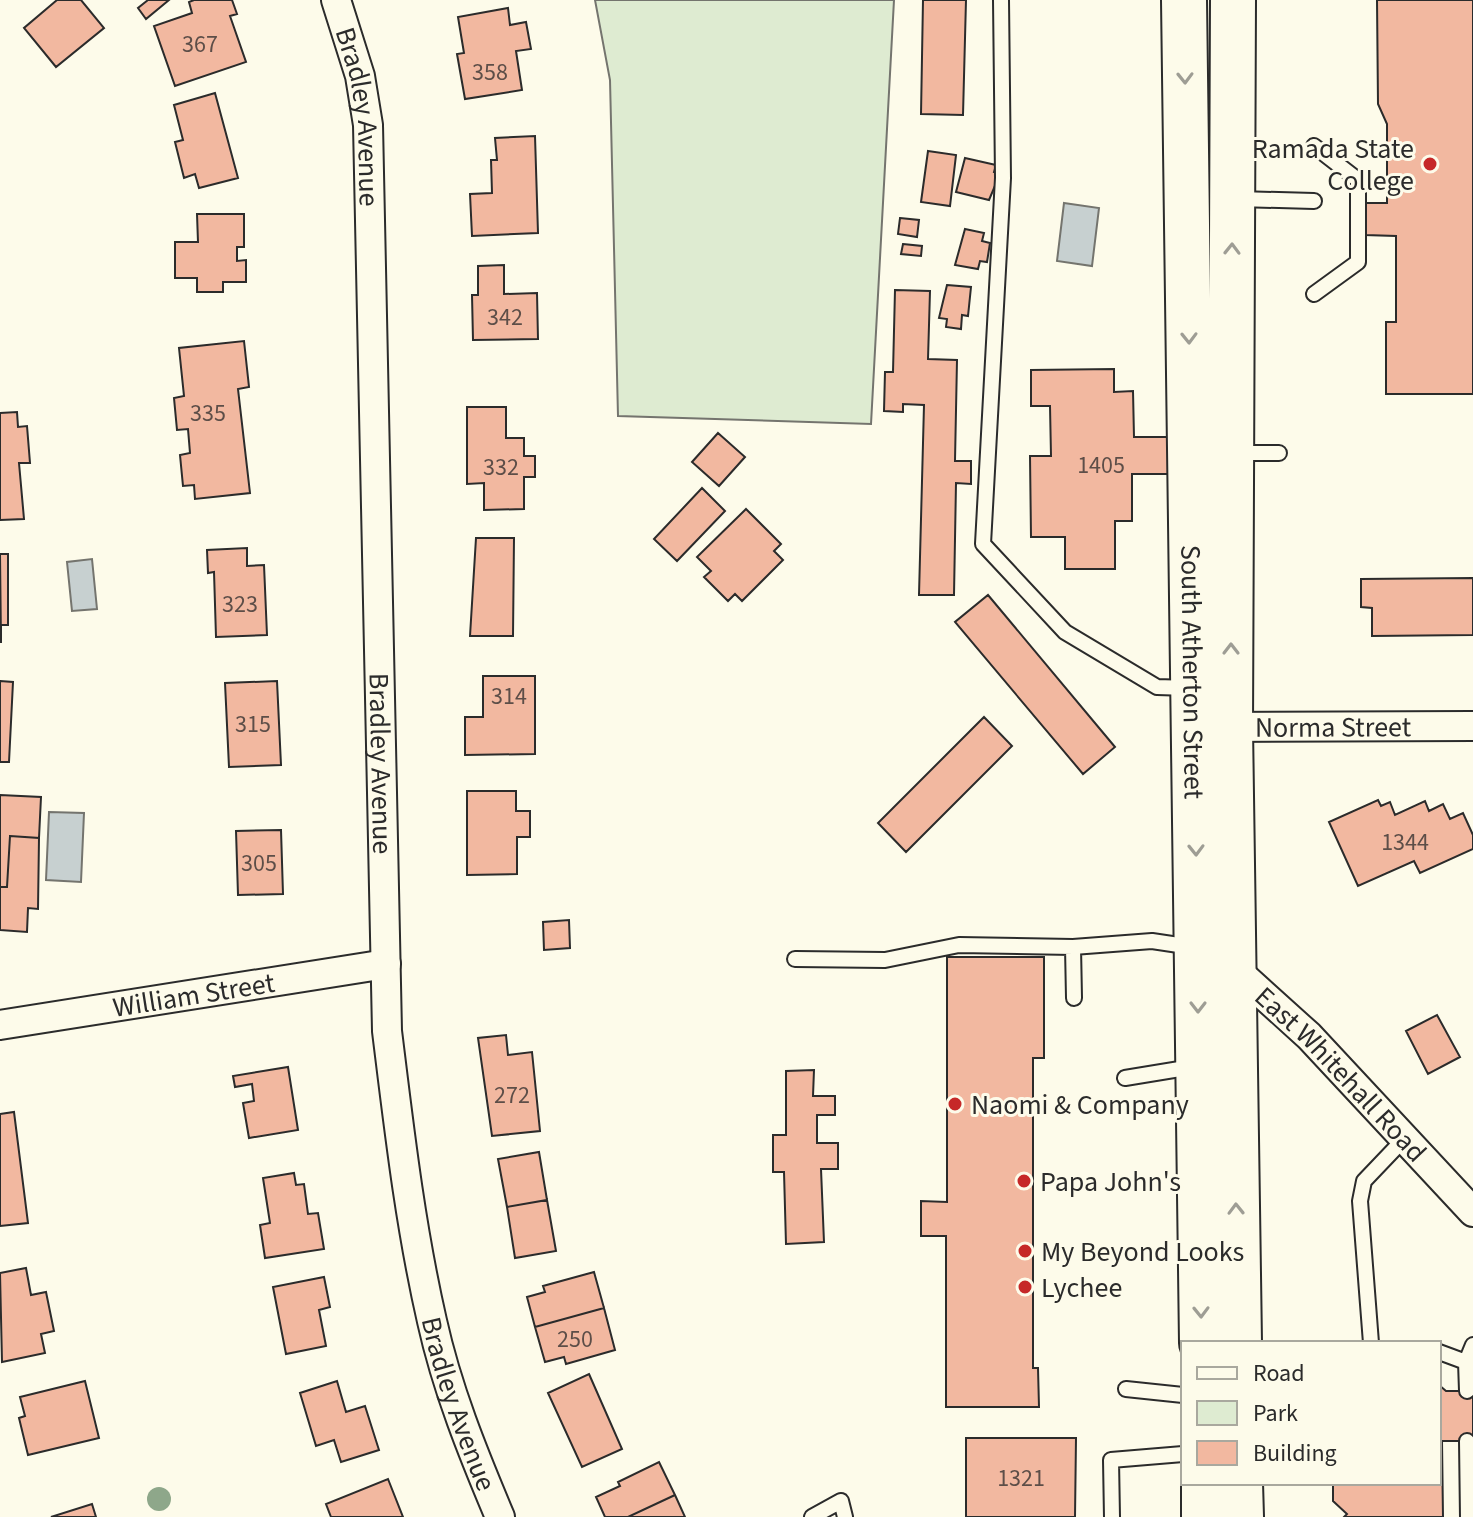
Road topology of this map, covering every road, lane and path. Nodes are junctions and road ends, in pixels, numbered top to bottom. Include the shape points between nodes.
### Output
1 (336, 0) edge
2 (1001, 0) edge
3 (1184, 0) edge
4 (1233, 0) edge
5 (1314, 146) dead end
6 (1232, 199) junction
7 (1314, 201) dead end
8 (1314, 294) dead end
9 (1231, 453) junction
10 (1279, 453) dead end
11 (1206, 714) junction
12 (1473, 726) edge
13 (1073, 947) junction
14 (1216, 957) junction
15 (795, 959) dead end
16 (386, 964) junction
17 (1074, 998) dead end
18 (0, 1025) edge
19 (1198, 1066) junction
20 (1125, 1078) dead end
21 (1405, 1138) junction
22 (1473, 1212) edge
23 (1202, 1341) edge
24 (1239, 1341) edge
25 (1371, 1341) edge
26 (1473, 1345) edge
27 (1441, 1353) edge
28 (1466, 1362) junction
29 (1126, 1389) dead end
30 (1467, 1391) dead end
31 (1181, 1395) edge
32 (1467, 1441) dead end
33 (1181, 1454) edge
34 (1204, 1485) edge
35 (1240, 1485) edge
36 (500, 1517) edge
37 (812, 1517) edge
38 (845, 1517) edge
39 (1112, 1517) edge
40 (1204, 1517) edge
41 (1241, 1517) edge
42 (1468, 1517) edge

1 - 16 street, Bradley Avenue via 360,76 368,125
2 - 11 lane via 1003,178 983,544 1065,632
3 -> 11 main road, South Atherton Street
4 - 6 main road, South Atherton Street
5 - 8 lane via 1358,180 1358,262
6 - 7 lane
9 -> 6 main road, South Atherton Street
9 - 10 lane
11 -> 9 main road, South Atherton Street
11 - 12 street, Norma Street
11 - 14 main road, South Atherton Street
13 - 14 lane via 1152,941
13 - 15 lane via 959,945 885,960
13 - 17 lane
14 -> 19 main road, South Atherton Street
14 - 21 street, East Whitehall Road via 1309,1036
24 -> 14 main road, South Atherton Street
16 - 18 street, William Street
16 - 36 street, Bradley Avenue via 387,1031 405,1179 432,1322 464,1430
19 - 20 lane
19 -> 23 main road, South Atherton Street
21 - 22 street, East Whitehall Road
21 - 25 lane via 1364,1181 1360,1201
26 - 28 lane
27 - 28 lane
28 - 30 lane
29 - 31 lane
32 - 42 lane
33 - 39 lane via 1111,1460
34 - 40 main road
35 - 41 main road
37 - 38 lane via 841,1501

